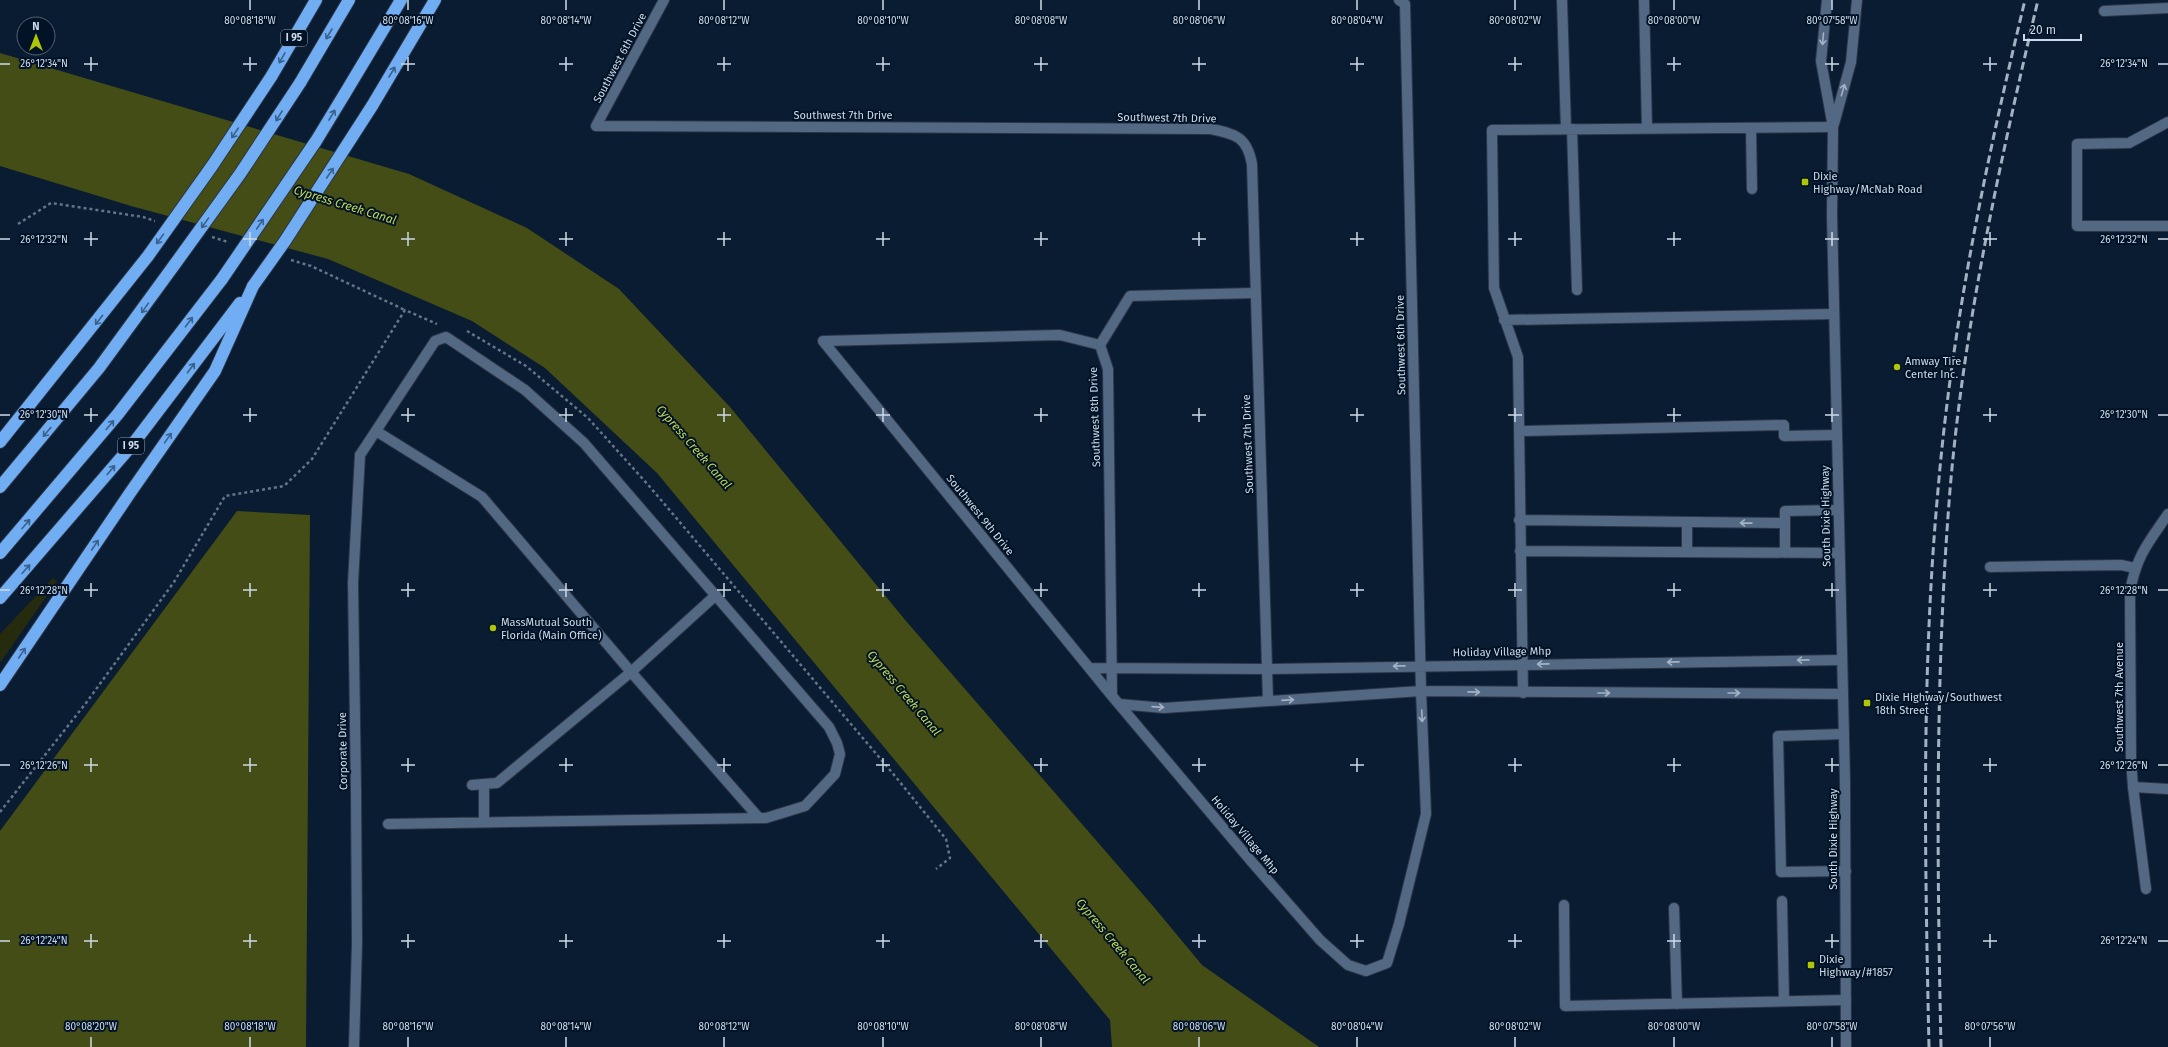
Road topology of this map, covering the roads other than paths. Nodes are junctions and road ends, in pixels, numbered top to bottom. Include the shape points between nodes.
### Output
1 (316, 0) edge
2 (349, 0) edge
3 (400, 0) edge
4 (435, 0) edge
5 (664, 0) edge
6 (1399, 0) edge
7 (1562, 0) edge
8 (1644, 0) edge
9 (1827, 0) edge
10 (1856, 0) edge
11 (2168, 8) edge
12 (2104, 11) dead end
13 (2168, 122) edge
14 (596, 126) joint
15 (1833, 127) junction
16 (1647, 128) junction
17 (1751, 128) junction
18 (1569, 129) junction
19 (1752, 189) dead end
20 (2168, 226) edge
21 (252, 286) junction
22 (1577, 290) dead end
23 (1255, 294) junction
24 (1834, 314) junction
25 (1504, 320) junction
26 (1100, 345) junction
27 (376, 430) junction
28 (1518, 432) junction
29 (1836, 435) junction
30 (0, 442) edge
31 (0, 487) edge
32 (1838, 510) junction
33 (2168, 514) edge
34 (1519, 520) junction
35 (1687, 522) junction
36 (1785, 523) junction
37 (1520, 551) junction
38 (1687, 552) junction
39 (0, 553) edge
40 (1785, 553) junction
41 (1839, 553) junction
42 (1990, 567) dead end
43 (2135, 568) junction
44 (716, 595) junction
45 (0, 598) edge
46 (1842, 660) junction
47 (1522, 664) junction
48 (1420, 665) junction
49 (1090, 668) junction
50 (1267, 669) junction
51 (1112, 670) junction
52 (631, 672) junction
53 (0, 685) edge
54 (1421, 691) junction
55 (1522, 693) junction
56 (1843, 694) junction
57 (1116, 700) junction
58 (1268, 701) junction
59 (1844, 734) junction
60 (484, 784) junction
61 (472, 785) dead end
62 (2133, 787) junction
63 (2168, 789) edge
64 (759, 818) junction
65 (484, 822) junction
66 (388, 824) dead end
67 (1846, 871) junction
68 (2146, 889) dead end
69 (1782, 901) dead end
70 (1564, 905) dead end
71 (1674, 908) dead end
72 (1846, 1000) junction
73 (1784, 1001) junction
74 (1678, 1004) junction
75 (1846, 1045) edge
76 (354, 1047) edge

1 -> 30 highway, I 95, bridge via 271,77 148,256
2 -> 31 highway, bridge via 300,83 175,264 99,368
39 -> 3 highway, bridge via 118,414 222,279 316,141
21 -> 4 highway, I 95, bridge via 285,241 372,106
5 - 14 street, Southwest 6th Drive
6 - 48 street, Southwest 6th Drive via 1405,4
7 - 18 street
8 - 16 street
9 -> 15 street, South Dixie Highway via 1821,61
15 -> 10 street, South Dixie Highway via 1851,62
11 - 12 street
13 - 20 street via 2129,143 2077,144 2077,226
14 - 23 street, Southwest 7th Drive via 1211,129 1235,134 1249,151 1252,164
15 - 17 street
15 - 24 street, South Dixie Highway
16 - 17 street
16 - 18 street
17 - 19 street
18 - 22 street
18 - 25 street via 1492,130 1494,288
45 -> 21 highway, I 95 via 133,444
53 -> 21 highway via 215,371
23 - 26 street via 1130,296
23 - 50 street, Southwest 7th Drive
24 - 25 street
24 - 29 street, South Dixie Highway
25 - 28 street via 1518,357
26 - 49 street, Southwest 9th Drive via 1060,334 823,341
26 - 51 street, Southwest 8th Drive via 1108,369
27 - 44 street via 434,340 446,337 524,390 584,443
27 - 52 street via 482,496
27 - 76 street, Corporate Drive via 360,455 352,583 356,814
28 - 29 street via 1784,425 1784,436
28 - 34 street
29 - 32 street, South Dixie Highway
32 - 36 street via 1785,511
32 - 41 street, South Dixie Highway
33 - 43 street, Southwest 7th Avenue via 2140,554
34 - 35 street
34 - 37 street
36 -> 35 street
35 - 38 street
36 - 40 street
37 - 38 street
37 - 47 street
38 - 40 street
40 - 41 street
41 - 46 street, South Dixie Highway
42 - 43 street via 2121,565
43 - 62 street, Southwest 7th Avenue via 2130,591
44 - 52 street
44 - 64 street via 829,727 840,754 835,774 804,806
46 -> 47 street, Holiday Village Mhp
46 - 56 street, South Dixie Highway
47 - 48 street, Holiday Village Mhp
47 - 55 street
48 -> 50 street, Holiday Village Mhp
48 - 54 street, Southwest 6th Drive
49 - 51 street, Holiday Village Mhp
49 - 57 street, Southwest 9th Drive
50 - 51 street, Holiday Village Mhp
50 - 58 street, Southwest 7th Drive
51 - 57 street, Southwest 8th Drive
52 - 60 street via 497,783
52 - 64 street
54 -> 55 street
54 -> 57 street, Holiday Village Mhp via 1426,814 1387,964 1366,971 1348,965 1320,940 1250,861
58 -> 54 street
55 -> 56 street
56 - 59 street, South Dixie Highway
57 -> 58 street via 1164,708
59 - 67 street, South Dixie Highway
59 - 67 street via 1778,736 1781,872
60 - 61 street
60 - 65 street
62 - 63 street
62 - 68 street, Southwest 7th Avenue
64 - 65 street
65 - 66 street
67 - 72 street, South Dixie Highway
69 - 73 street
70 - 74 street via 1565,1006
71 - 74 street
72 - 73 street
72 - 75 street, South Dixie Highway
73 - 74 street

